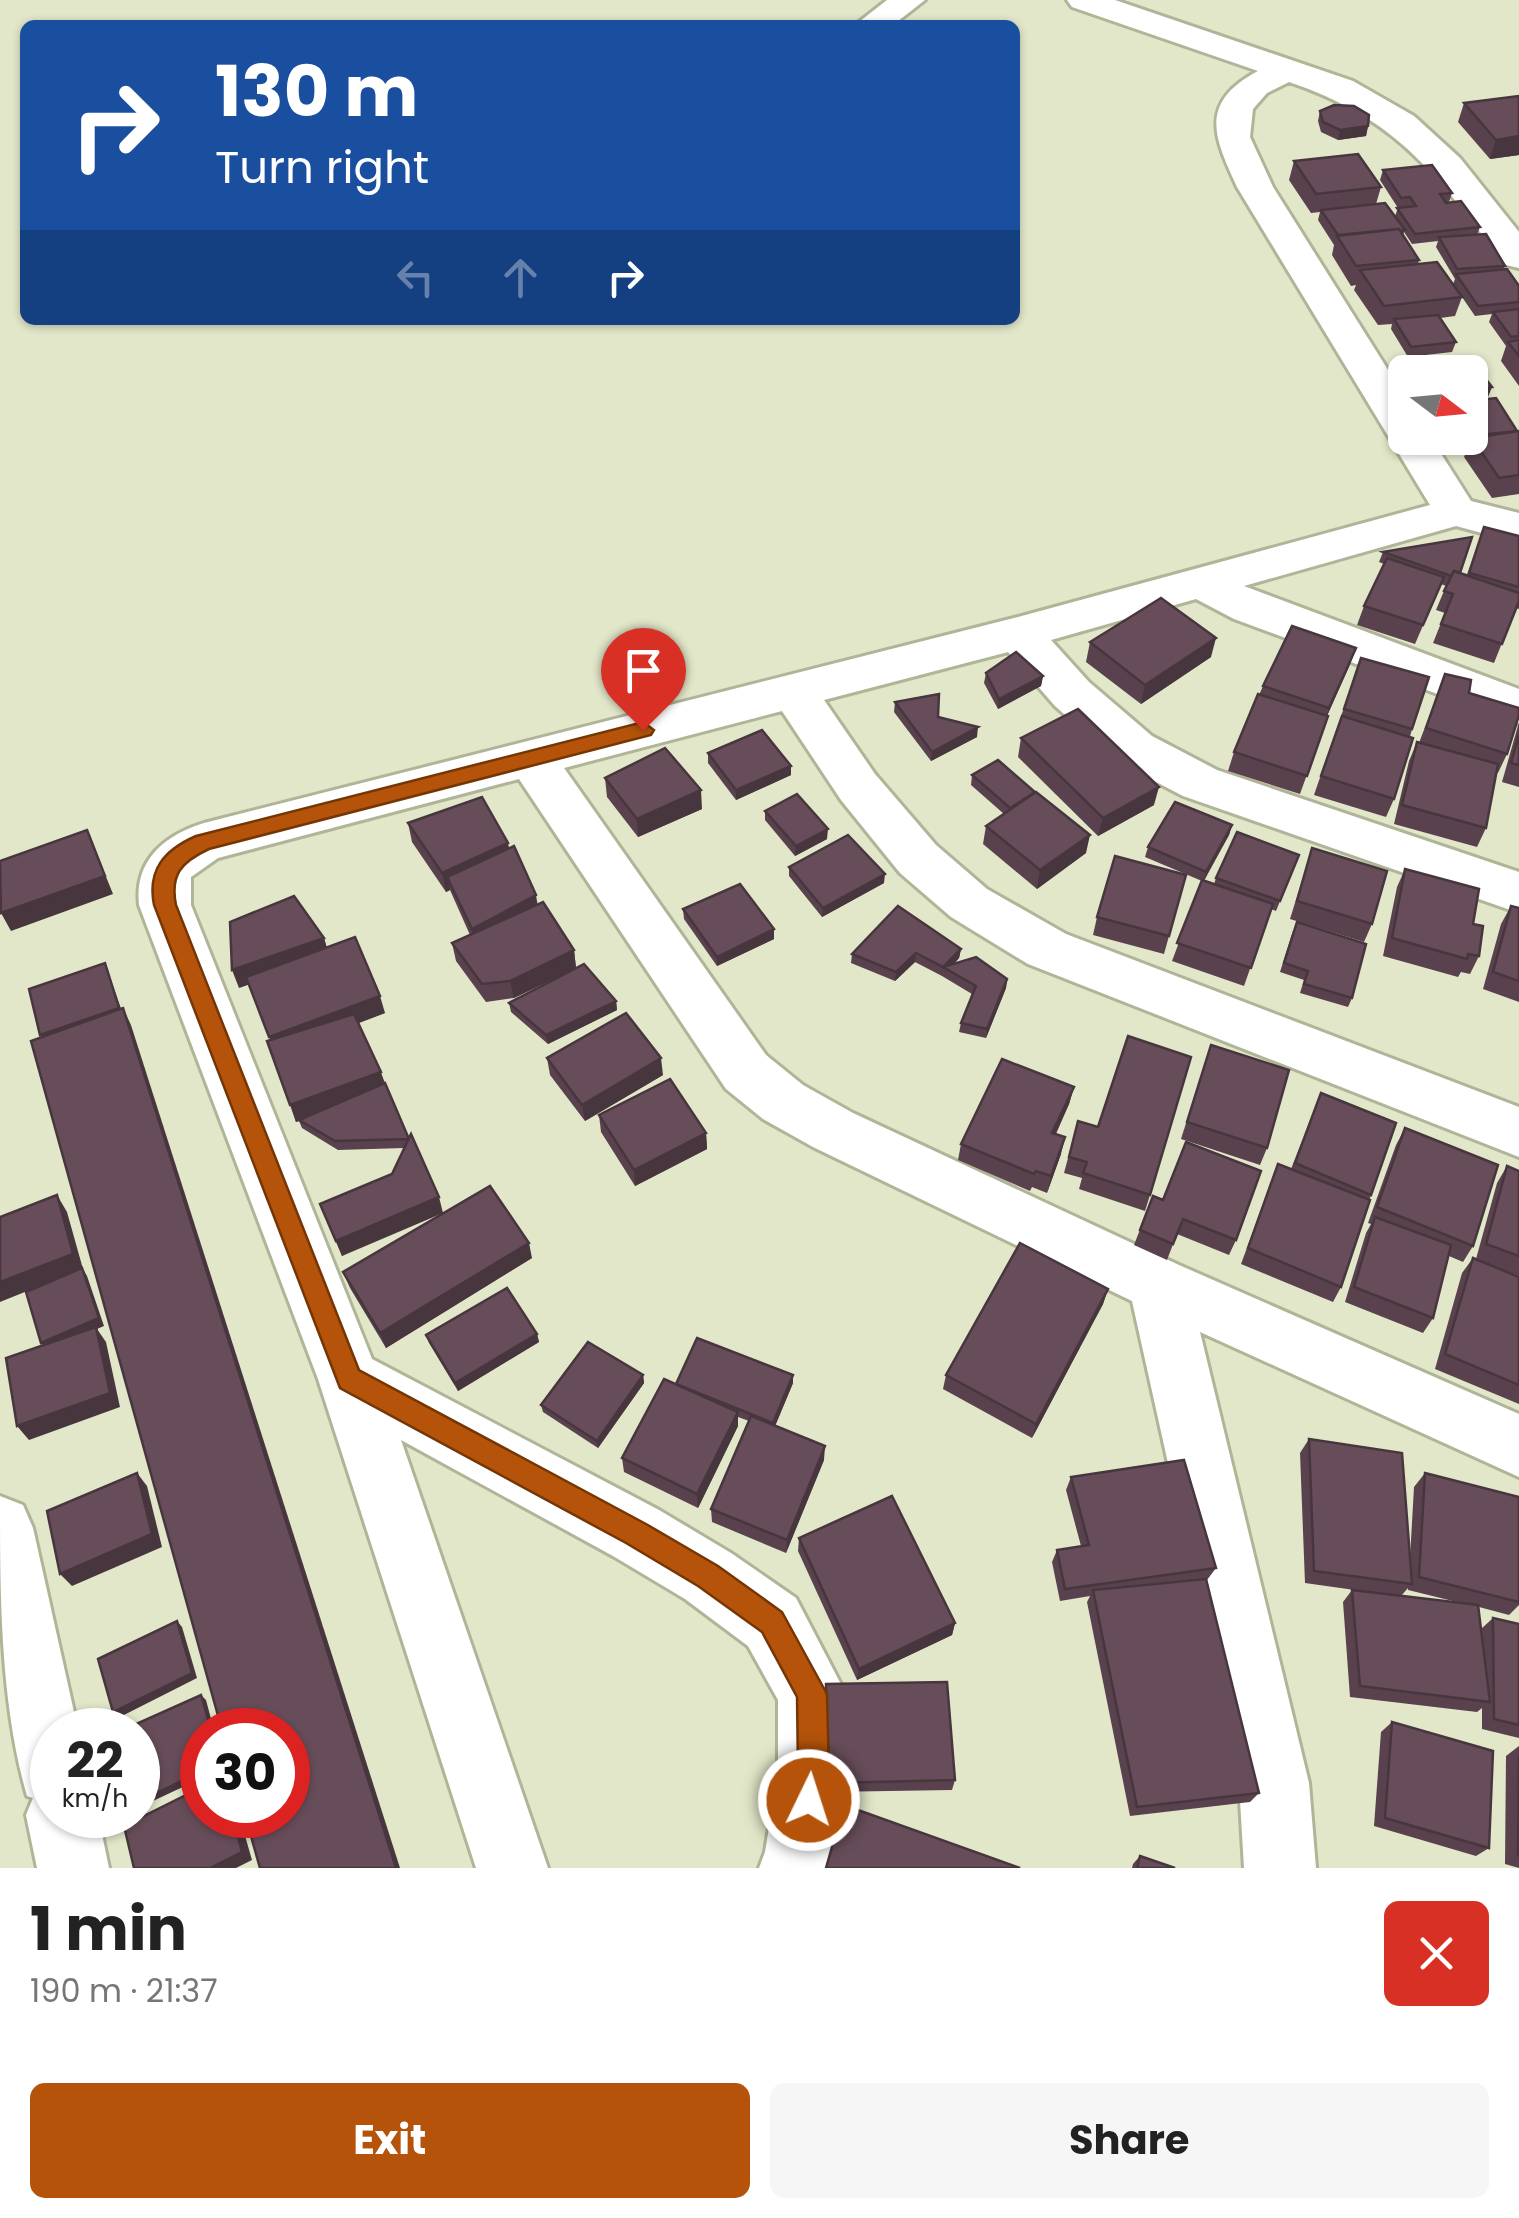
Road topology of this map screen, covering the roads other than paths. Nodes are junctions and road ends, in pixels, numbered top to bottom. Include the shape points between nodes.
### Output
1 (909, 0) edge
2 (1083, 0) edge
3 (879, 20) edge
4 (1285, 70) junction
5 (1519, 256) edge
6 (1388, 402) edge
7 (1421, 455) edge
8 (1456, 512) junction
9 (1519, 528) edge
10 (1201, 583) junction
11 (1018, 634) junction
12 (792, 689) junction
13 (1519, 707) edge
14 (532, 760) junction
15 (1519, 893) edge
16 (1519, 1132) edge
17 (1158, 1284) junction
18 (349, 1379) junction
19 (1519, 1446) edge
20 (0, 1528) edge
21 (39, 1708) edge
22 (67, 1838) edge
23 (74, 1868) edge
24 (512, 1868) edge
25 (794, 1868) edge
26 (1280, 1868) edge

1 - 3 street
2 - 4 street
4 - 5 street via 1340,88 1402,123 1447,166
4 - 6 street via 1255,86 1236,107 1232,136 1255,186
7 - 8 street
8 - 9 street
8 - 10 street
10 - 11 street
10 - 13 street via 1250,608
11 - 12 street
11 - 15 street via 1072,694 1135,748 1200,783
12 - 14 street
12 - 16 street via 858,788 918,859 970,903 1047,949
14 - 17 street via 746,1072 833,1130
14 - 18 street via 204,842 168,865 161,884
17 - 19 street
17 - 26 street via 1274,1783
18 - 24 street
18 - 25 street via 636,1534 772,1622 812,1694 813,1772
20 - 21 street
22 - 23 street

